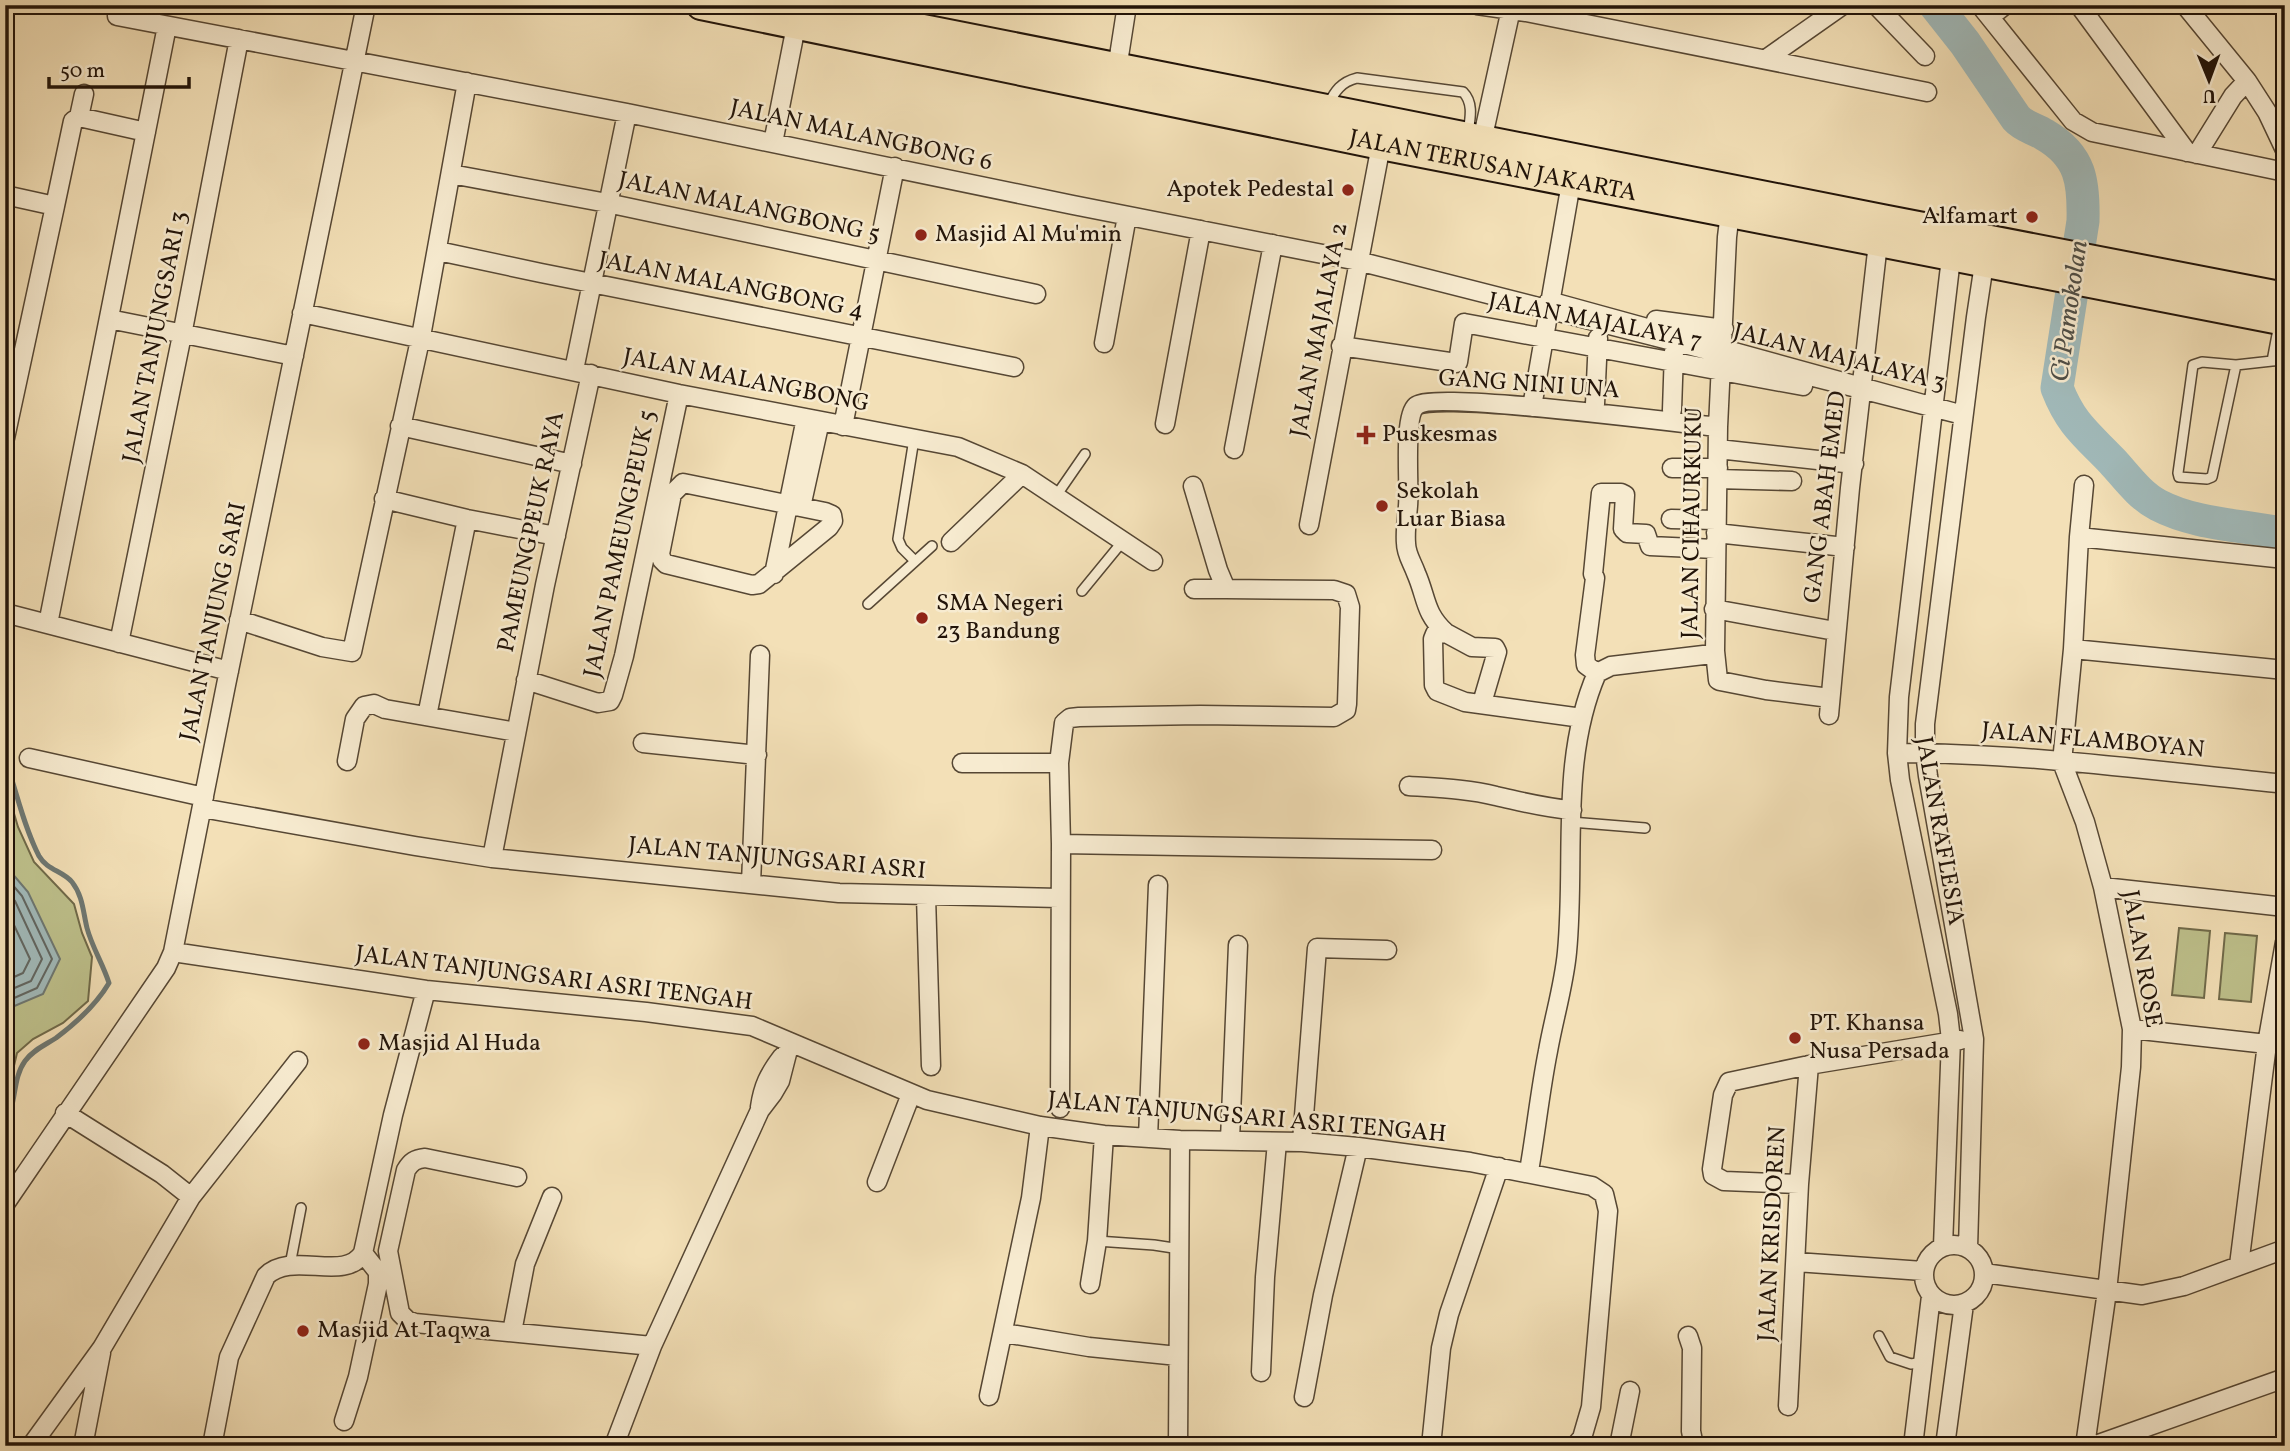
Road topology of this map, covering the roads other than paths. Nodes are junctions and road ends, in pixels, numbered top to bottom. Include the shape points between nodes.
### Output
1 (366, 5) edge
2 (701, 5) edge
3 (1127, 5) edge
4 (1477, 5) edge
5 (1843, 5) edge
6 (1876, 5) edge
7 (2005, 5) edge
8 (2079, 5) edge
9 (2185, 5) edge
10 (1522, 9) edge
11 (1985, 11) edge
12 (117, 16) dead end
13 (799, 16) edge
14 (167, 26) junction
15 (896, 36) junction
16 (239, 39) junction
17 (1925, 56) dead end
18 (1766, 59) junction
19 (354, 61) junction
20 (1117, 69) junction
21 (467, 82) junction
22 (2247, 82) junction
23 (1927, 92) dead end
24 (84, 94) dead end
25 (1326, 110) junction
26 (627, 113) junction
27 (79, 117) junction
28 (146, 132) junction
29 (773, 143) junction
30 (1381, 145) junction
31 (1476, 147) junction
32 (2285, 150) edge
33 (2192, 153) junction
34 (895, 167) junction
35 (2285, 172) edge
36 (451, 174) junction
37 (1571, 183) junction
38 (5, 195) edge
39 (1731, 202) junction
40 (607, 204) junction
41 (55, 206) junction
42 (1128, 216) junction
43 (1201, 230) junction
44 (1880, 231) junction
45 (1273, 244) junction
46 (439, 251) junction
47 (1951, 258) junction
48 (875, 259) junction
49 (1358, 261) junction
50 (1984, 264) junction
51 (2052, 265) junction
52 (591, 283) junction
53 (1035, 294) dead end
54 (1549, 301) junction
55 (1599, 310) junction
56 (302, 313) junction
57 (110, 319) junction
58 (2282, 319) edge
59 (1675, 324) junction
60 (1724, 329) junction
61 (182, 335) junction
62 (860, 337) junction
63 (421, 339) junction
64 (1104, 344) dead end
65 (1341, 346) junction
66 (293, 356) junction
67 (2285, 360) edge
68 (2272, 361) junction
69 (2236, 365) junction
70 (13, 367) edge
71 (1014, 367) dead end
72 (582, 372) junction
73 (679, 394) junction
74 (1595, 404) dead end
75 (1532, 407) junction
76 (1672, 410) dead end
77 (1963, 415) junction
78 (813, 420) junction
79 (1165, 424) dead end
80 (400, 426) junction
81 (843, 426) junction
82 (1718, 427) junction
83 (5, 438) edge
84 (914, 439) junction
85 (1234, 449) dead end
86 (1718, 449) junction
87 (1085, 454) dead end
88 (572, 464) junction
89 (1854, 464) junction
90 (1672, 468) dead end
91 (1022, 474) junction
92 (1718, 474) junction
93 (1791, 481) dead end
94 (2084, 485) dead end
95 (1194, 486) dead end
96 (1056, 496) junction
97 (384, 499) junction
98 (794, 505) junction
99 (467, 519) junction
100 (1671, 519) dead end
101 (1309, 525) dead end
102 (1715, 534) junction
103 (556, 536) junction
104 (2079, 537) junction
105 (1123, 541) junction
106 (951, 542) dead end
107 (932, 546) dead end
108 (1845, 547) junction
109 (2285, 559) edge
110 (915, 561) junction
111 (1153, 561) dead end
112 (774, 574) junction
113 (1194, 589) dead end
114 (1226, 589) junction
115 (1082, 591) dead end
116 (868, 604) dead end
117 (1714, 609) junction
118 (5, 613) edge
119 (239, 620) junction
120 (48, 624) junction
121 (1835, 631) junction
122 (1446, 633) junction
123 (119, 643) junction
124 (2073, 649) junction
125 (1715, 651) junction
126 (760, 655) dead end
127 (229, 670) junction
128 (2285, 670) edge
129 (1597, 673) junction
130 (526, 680) junction
131 (1482, 703) junction
132 (427, 716) junction
133 (1582, 718) junction
134 (516, 732) junction
135 (643, 743) dead end
136 (1897, 753) junction
137 (1925, 753) junction
138 (757, 755) junction
139 (29, 758) dead end
140 (347, 761) dead end
141 (962, 762) dead end
142 (2062, 762) junction
143 (1059, 763) junction
144 (2285, 783) edge
145 (1409, 786) dead end
146 (203, 802) junction
147 (1571, 816) junction
148 (1645, 828) dead end
149 (1061, 844) junction
150 (1432, 850) dead end
151 (492, 858) junction
152 (751, 884) junction
153 (1158, 885) dead end
154 (2103, 887) junction
155 (926, 896) junction
156 (1059, 898) junction
157 (2285, 907) edge
158 (2285, 942) edge
159 (1237, 945) dead end
160 (1387, 950) dead end
161 (173, 952) junction
162 (426, 990) junction
163 (2132, 1029) junction
164 (1973, 1039) junction
165 (1951, 1040) junction
166 (2267, 1044) junction
167 (788, 1046) junction
168 (298, 1061) dead end
169 (1809, 1065) junction
170 (931, 1066) dead end
171 (911, 1094) junction
172 (1060, 1108) dead end
173 (65, 1113) junction
174 (1039, 1130) junction
175 (1104, 1135) junction
176 (1148, 1138) junction
177 (1180, 1140) junction
178 (1230, 1140) junction
179 (1277, 1142) junction
180 (1302, 1142) junction
181 (1358, 1147) junction
182 (1499, 1167) junction
183 (1529, 1171) junction
184 (517, 1177) dead end
185 (877, 1182) dead end
186 (1798, 1184) junction
187 (191, 1197) junction
188 (552, 1198) dead end
189 (5, 1204) edge
190 (301, 1208) dead end
191 (1097, 1241) junction
192 (1943, 1246) junction
193 (1968, 1248) junction
194 (1180, 1249) junction
195 (2285, 1249) edge
196 (363, 1253) junction
197 (1796, 1262) junction
198 (290, 1265) junction
199 (2239, 1265) junction
200 (1923, 1271) junction
201 (1984, 1273) junction
202 (1090, 1284) dead end
203 (2107, 1291) junction
204 (1931, 1296) junction
205 (1964, 1304) junction
206 (512, 1332) junction
207 (1004, 1333) junction
208 (1688, 1336) dead end
209 (1879, 1336) dead end
210 (652, 1346) junction
211 (102, 1348) junction
212 (1178, 1356) junction
213 (1923, 1362) junction
214 (1261, 1372) dead end
215 (2285, 1378) edge
216 (1630, 1391) dead end
217 (989, 1396) dead end
218 (1304, 1397) dead end
219 (1788, 1406) dead end
220 (344, 1421) dead end
221 (5, 1443) edge
222 (11, 1446) edge
223 (31, 1446) edge
224 (83, 1446) edge
225 (212, 1446) edge
226 (614, 1446) edge
227 (1178, 1446) edge
228 (1431, 1446) edge
229 (1575, 1446) edge
230 (1619, 1446) edge
231 (1694, 1446) edge
232 (1913, 1446) edge
233 (1945, 1446) edge
234 (2085, 1446) edge
235 (2093, 1446) edge

1 - 19 street, JALAN TANJUNG SARI
2 - 13 main road, JALAN TERUSAN JAKARTA
3 - 20 street
4 - 10 street
5 - 18 street
6 - 17 street
7 - 11 street
8 - 33 street
9 - 22 street
10 - 18 street
10 - 31 street
11 - 33 street via 2082,128
12 - 14 street, JALAN MALANGBONG 6
13 - 15 main road, JALAN TERUSAN JAKARTA
13 - 29 street
14 - 16 street, JALAN MALANGBONG 6
14 - 28 street
15 - 20 main road, JALAN TERUSAN JAKARTA
15 - 30 main road, JALAN TERUSAN JAKARTA
16 - 19 street, JALAN MALANGBONG 6
16 - 61 street, JALAN TANJUNGSARI 3
18 - 23 street
19 - 21 street, JALAN MALANGBONG 6
19 - 56 street, JALAN TANJUNG SARI
20 - 25 main road, JALAN TERUSAN JAKARTA
21 - 26 street, JALAN MALANGBONG 6
21 - 36 street
22 - 32 street
22 - 33 street
24 - 27 street
25 - 31 main road, JALAN TERUSAN JAKARTA
25 - 31 lane via 1335,92 1357,78 1463,92 1471,105
26 - 29 street, JALAN MALANGBONG 6
26 - 40 street, PAMEUNGPEUK RAYA
27 - 28 street
27 - 41 street via 73,121
28 - 57 street
29 - 34 street, JALAN MALANGBONG 6
30 - 31 main road, JALAN TERUSAN JAKARTA
30 - 49 street, JALAN MAJALAYA 2
31 - 37 main road, JALAN TERUSAN JAKARTA
31 - 39 main road, JALAN TERUSAN JAKARTA
33 - 35 street
34 - 42 street, JALAN MALANGBONG 6
34 - 48 street
36 - 40 street, JALAN MALANGBONG 5
36 - 46 street
37 - 39 main road, JALAN TERUSAN JAKARTA
37 - 54 street
38 - 41 street
39 - 44 main road, JALAN TERUSAN JAKARTA
39 - 60 street, JALAN CIHAURKUKU
40 - 48 street, JALAN MALANGBONG 5
40 - 52 street, PAMEUNGPEUK RAYA
41 - 70 street
42 - 43 street, JALAN MALANGBONG 6
42 - 64 street
43 - 45 street, JALAN MALANGBONG 6
43 - 79 street
44 - 47 main road, JALAN TERUSAN JAKARTA
44 - 51 main road, JALAN TERUSAN JAKARTA
44 - 89 street, GANG ABAH EMED
45 - 49 street, JALAN MALANGBONG 6
45 - 85 street
46 - 52 street, JALAN MALANGBONG 4
46 - 63 street
47 - 50 main road, JALAN TERUSAN JAKARTA
47 - 136 street, JALAN RAFLESIA via 1899,697
48 - 53 street, JALAN MALANGBONG 5
48 - 62 street
49 - 65 street, JALAN MAJALAYA 2
49 - 77 street, JALAN MAJALAYA 3
50 - 51 main road, JALAN TERUSAN JAKARTA
50 - 77 street, JALAN RAFLESIA
51 - 58 main road, JALAN TERUSAN JAKARTA
52 - 62 street, JALAN MALANGBONG 4
52 - 72 street, PAMEUNGPEUK RAYA
54 - 55 street, JALAN MAJALAYA 3
54 - 75 street
54 - 77 street, JALAN MAJALAYA 3
55 - 59 street, JALAN MAJALAYA 3
55 - 74 street
56 - 63 street, JALAN MALANGBONG
56 - 66 street, JALAN TANJUNG SARI
57 - 61 street
57 - 120 street
58 - 68 lane
59 - 60 street, JALAN MAJALAYA 3
59 - 76 street
60 - 82 street, JALAN CIHAURKUKU
61 - 66 street
61 - 123 street, JALAN TANJUNGSARI 3
62 - 71 street, JALAN MALANGBONG 4
62 - 81 street
63 - 72 street, JALAN MALANGBONG
63 - 80 street
65 - 77 street, JALAN MAJALAYA 7 via 1458,363 1464,323
65 - 101 street, JALAN MAJALAYA 2
66 - 119 street, JALAN TANJUNG SARI
67 - 68 lane
68 - 69 lane
69 - 69 lane via 2193,365 2179,477 2212,477
70 - 83 street
72 - 73 street, JALAN MALANGBONG
72 - 88 street, PAMEUNGPEUK RAYA
73 - 78 street, JALAN MALANGBONG
73 - 130 street, JALAN PAMEUNGPEUK 5 via 614,695 610,701 598,703
75 - 82 street, GANG NINI UNA
75 - 122 street, GANG NINI UNA via 1424,402 1412,412 1405,540 1424,603
77 - 137 street, JALAN RAFLESIA via 1927,700
78 - 81 street, JALAN MALANGBONG
78 - 98 street
80 - 88 street
80 - 97 street
81 - 84 street, JALAN MALANGBONG
82 - 86 street, JALAN CIHAURKUKU
84 - 91 street, JALAN MALANGBONG via 958,447
84 - 110 lane via 898,539
86 - 89 street
86 - 92 street, JALAN CIHAURKUKU
87 - 96 lane
88 - 103 street, PAMEUNGPEUK RAYA
89 - 108 street, GANG ABAH EMED
90 - 92 street
91 - 96 street, JALAN MALANGBONG
91 - 106 street
92 - 93 street
92 - 102 street, JALAN CIHAURKUKU
94 - 104 street, JALAN ROSE
95 - 114 street
96 - 105 street, JALAN MALANGBONG
97 - 99 street
97 - 119 street via 352,652
98 - 112 street
98 - 112 street via 825,512 833,521
98 - 112 street via 682,483 673,494 660,554 666,564 752,585
99 - 103 street
99 - 132 street
100 - 102 street
102 - 108 street
102 - 117 street, JALAN CIHAURKUKU
102 - 129 street via 1650,545 1646,534 1623,529 1625,495 1601,493 1585,655 1586,666
103 - 130 street, PAMEUNGPEUK RAYA
104 - 109 street
104 - 124 street, JALAN ROSE
105 - 111 street, JALAN MALANGBONG
105 - 115 lane
107 - 110 lane
108 - 121 street, GANG ABAH EMED
110 - 116 lane
113 - 114 street
114 - 143 street via 1346,594 1350,607 1346,710 1334,717 1070,718 1061,731
117 - 121 street
117 - 125 street, JALAN CIHAURKUKU
118 - 120 street
119 - 127 street, JALAN TANJUNG SARI
120 - 123 street
121 - 125 street, GANG ABAH EMED via 1829,707 1720,681
122 - 131 street via 1472,647 1495,648
122 - 131 street via 1435,634 1433,639 1437,691
123 - 127 street
124 - 128 street
124 - 142 street, JALAN ROSE
125 - 129 street, JALAN CIHAURKUKU via 1631,662
126 - 138 street
127 - 146 street, JALAN TANJUNG SARI
129 - 133 street
130 - 134 street, PAMEUNGPEUK RAYA
131 - 133 street
132 - 134 street
132 - 140 street via 374,704 364,706 355,719
133 - 147 street
134 - 151 street
135 - 138 street
136 - 137 street, JALAN FLAMBOYAN
136 - 165 street, JALAN RAFLESIA
137 - 142 street, JALAN FLAMBOYAN
137 - 164 street, JALAN RAFLESIA
138 - 152 street
139 - 146 street, JALAN TANJUNGSARI ASRI
141 - 143 street
142 - 144 street, JALAN FLAMBOYAN
142 - 154 street, JALAN ROSE
143 - 149 street
145 - 147 street via 1496,796
146 - 151 street, JALAN TANJUNGSARI ASRI
146 - 161 street, JALAN TANJUNG SARI
147 - 148 lane
147 - 183 street via 1567,950
149 - 150 street
149 - 156 street
151 - 152 street, JALAN TANJUNGSARI ASRI
152 - 155 street, JALAN TANJUNGSARI ASRI
153 - 176 street
154 - 157 street
154 - 163 street, JALAN ROSE
155 - 156 street, JALAN TANJUNGSARI ASRI
155 - 170 street
156 - 172 street
158 - 166 street
159 - 178 street
160 - 180 street via 1317,948
161 - 162 street, JALAN TANJUNGSARI ASRI TENGAH
161 - 173 street, JALAN TANJUNG SARI
162 - 167 street, JALAN TANJUNGSARI ASRI TENGAH via 752,1026
162 - 196 street
163 - 166 street
163 - 203 street, JALAN ROSE
164 - 165 street
164 - 193 street, JALAN RAFLESIA
165 - 169 street
165 - 192 street, JALAN RAFLESIA
166 - 199 street
167 - 171 street, JALAN TANJUNGSARI ASRI TENGAH
167 - 210 street via 780,1081 760,1111
168 - 187 street
169 - 186 street, JALAN KRISDOREN
169 - 186 street via 1729,1082 1712,1170 1724,1181
171 - 174 street, JALAN TANJUNGSARI ASRI TENGAH
171 - 185 street
173 - 187 street
173 - 189 street, JALAN TANJUNG SARI
174 - 175 street, JALAN TANJUNGSARI ASRI TENGAH
174 - 207 street via 1031,1198
175 - 176 street, JALAN TANJUNGSARI ASRI TENGAH
175 - 191 street
176 - 177 street, JALAN TANJUNGSARI ASRI TENGAH
177 - 178 street, JALAN TANJUNGSARI ASRI TENGAH
177 - 194 street
178 - 179 street, JALAN TANJUNGSARI ASRI TENGAH
179 - 180 street, JALAN TANJUNGSARI ASRI TENGAH
179 - 214 street
180 - 181 street, JALAN TANJUNGSARI ASRI TENGAH
181 - 182 street, JALAN TANJUNGSARI ASRI TENGAH
181 - 218 street
182 - 183 street, JALAN TANJUNGSARI ASRI TENGAH
182 - 228 street via 1441,1348
183 - 229 street, JALAN TANJUNGSARI ASRI TENGAH via 1592,1186 1604,1194 1608,1211 1591,1407
184 - 206 street via 416,1159 406,1170 388,1251 400,1313 407,1320
186 - 197 street, JALAN KRISDOREN
187 - 211 street
188 - 206 street via 525,1264
190 - 198 lane
191 - 194 lane
191 - 202 street
192 - 193 street
192 - 200 street via 1929,1256
193 - 201 street via 1976,1254
194 - 212 street
195 - 199 street
196 - 198 street via 348,1266
196 - 220 street via 378,1272 377,1284
197 - 200 street
197 - 219 street, JALAN KRISDOREN
198 - 225 street via 266,1276 229,1357
199 - 203 street via 2164,1292
200 - 204 street
201 - 203 street
201 - 205 street via 1983,1286
203 - 234 street, JALAN ROSE
204 - 205 street via 1952,1306
204 - 213 street
205 - 233 street
206 - 210 street
207 - 212 street
207 - 217 street
208 - 231 street
209 - 213 lane via 1890,1357 1911,1364
210 - 226 street
211 - 223 street
211 - 224 street
212 - 227 street
213 - 232 street
215 - 235 street
216 - 230 street
221 - 222 street

